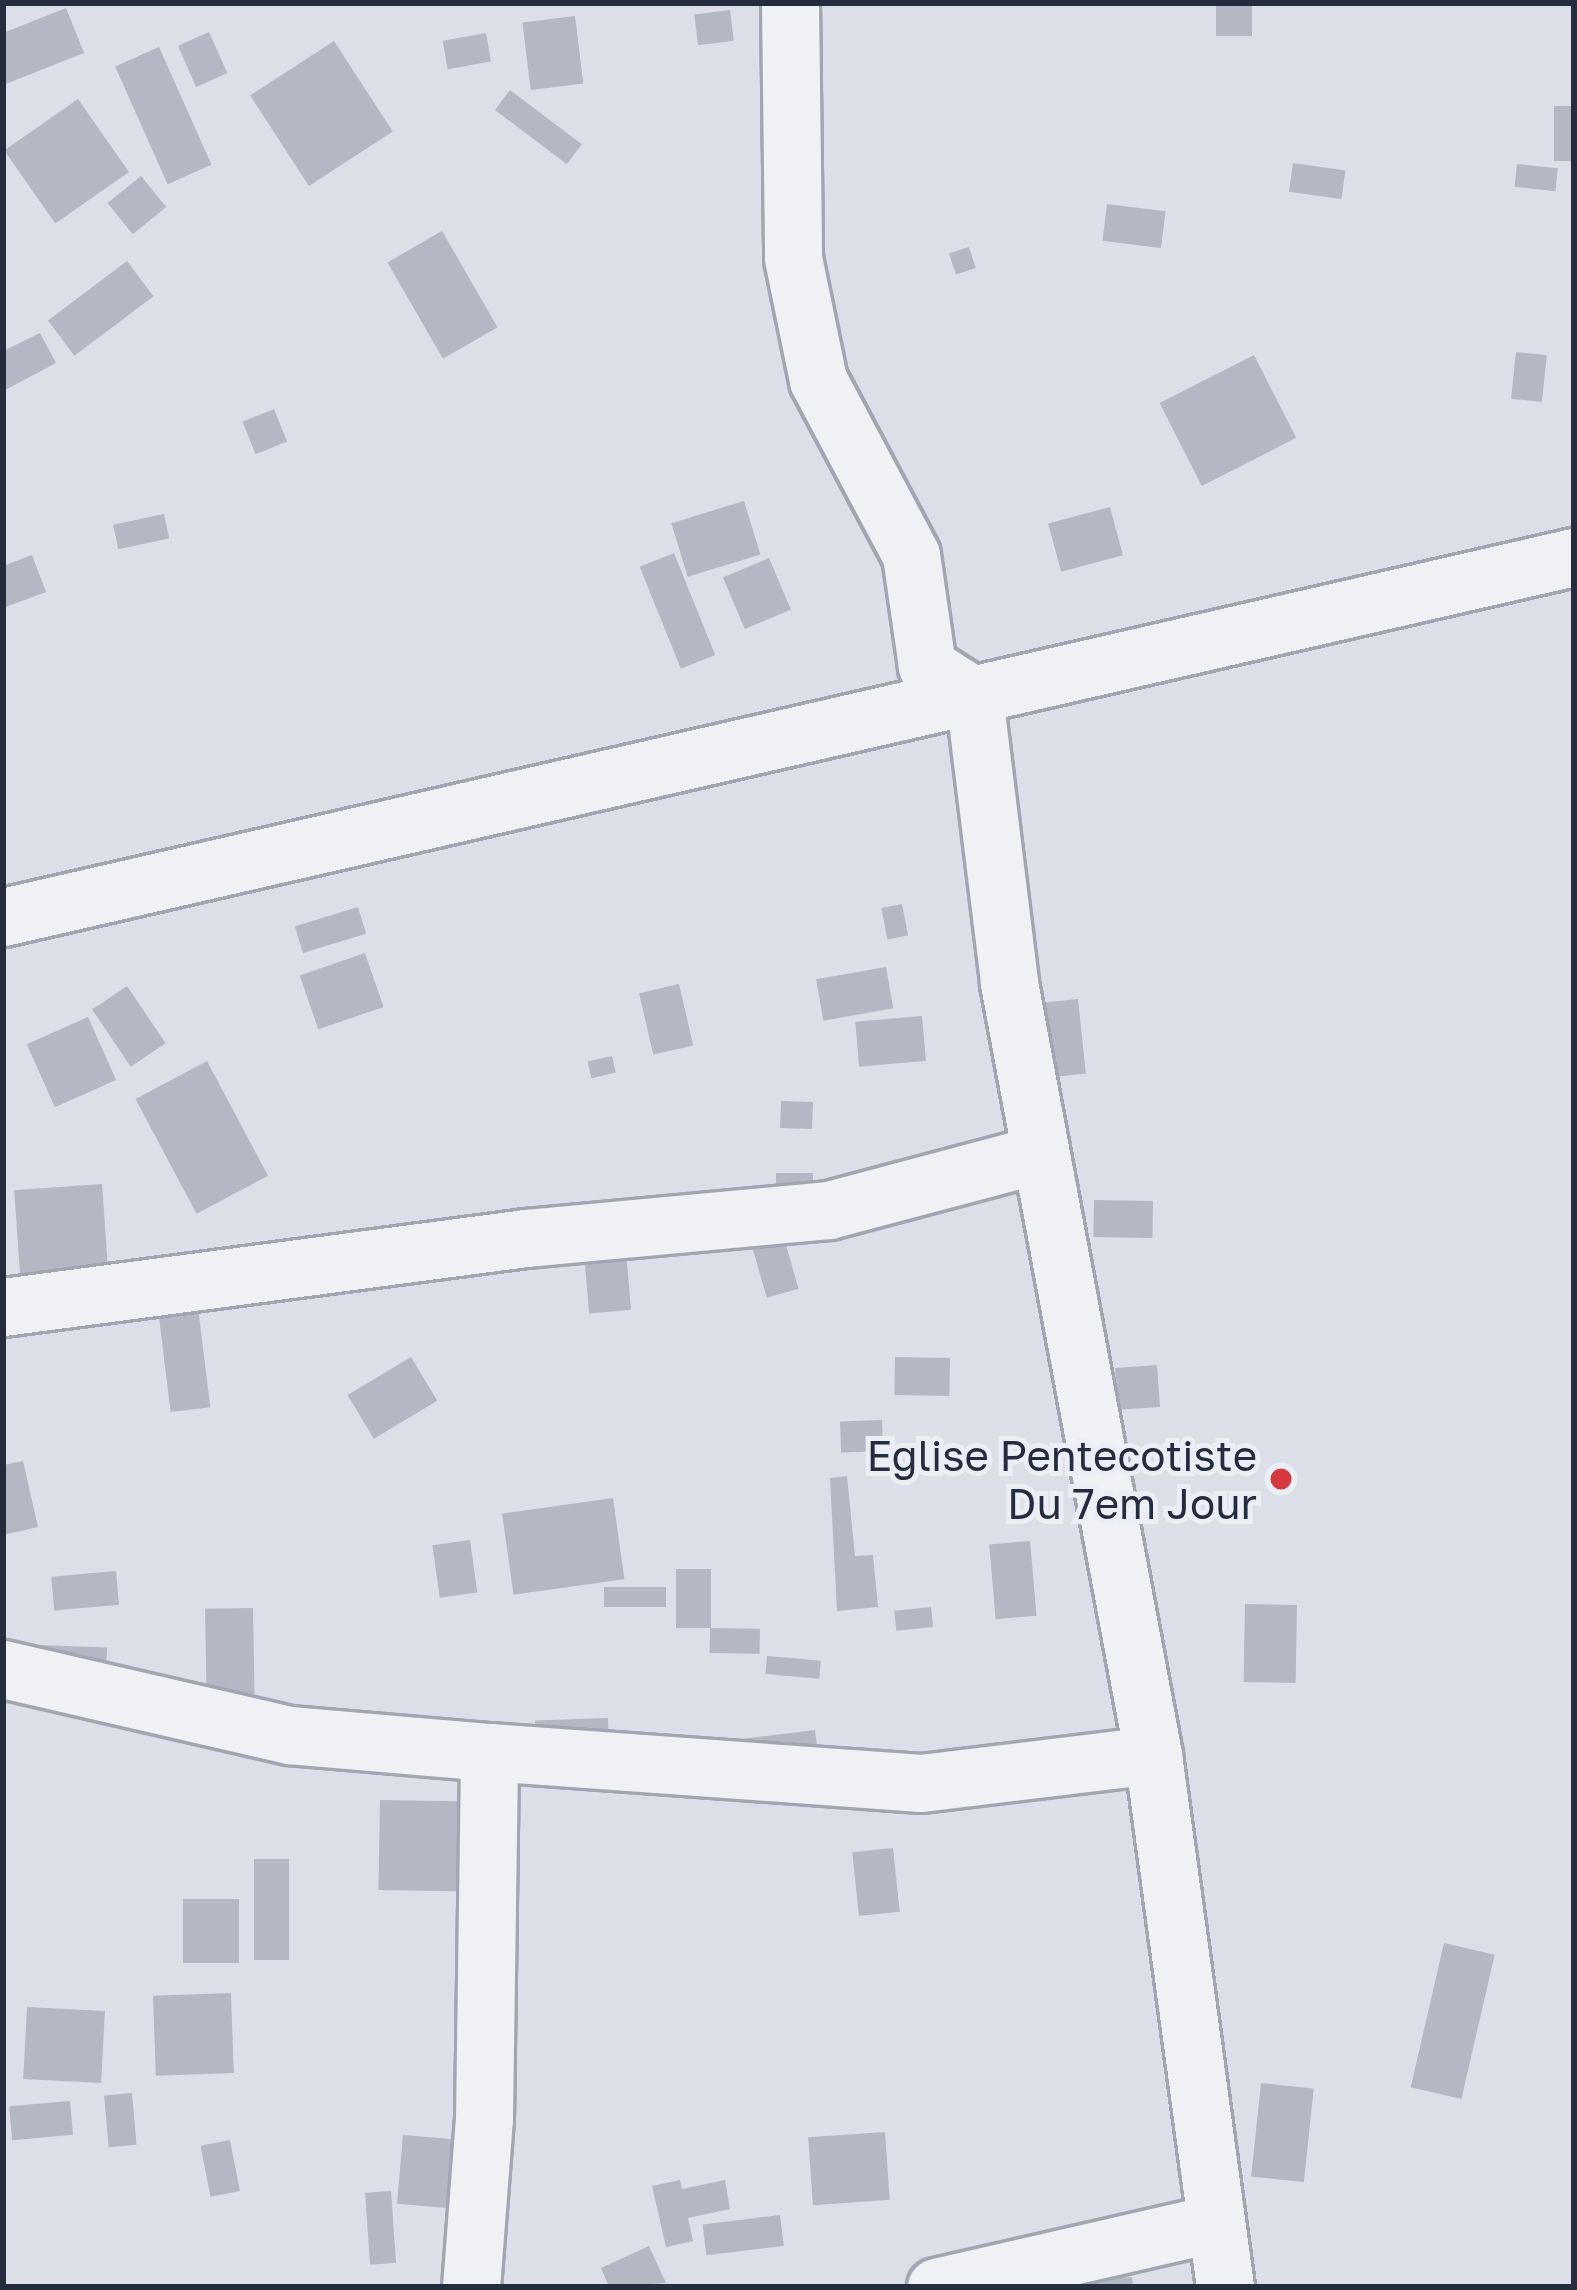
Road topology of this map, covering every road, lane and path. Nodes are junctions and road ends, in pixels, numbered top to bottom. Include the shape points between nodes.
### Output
1 (790, 3) edge
2 (1574, 557) edge
3 (974, 695) junction
4 (3, 917) edge
5 (1039, 1154) junction
6 (3, 1306) edge
7 (3, 1670) edge
8 (489, 1752) junction
9 (1153, 1755) junction
10 (1216, 2223) junction
11 (471, 2287) edge
12 (936, 2287) edge
13 (1225, 2287) edge

1 - 3 street via 788,197 818,380 911,555 928,665
2 - 3 street
3 - 4 street
3 - 5 street
5 - 6 street via 829,1210 526,1238
5 - 9 street
7 - 8 street via 289,1735
8 - 9 street via 921,1783
8 - 11 street via 484,2119
9 - 10 street
10 - 12 street
10 - 13 street

